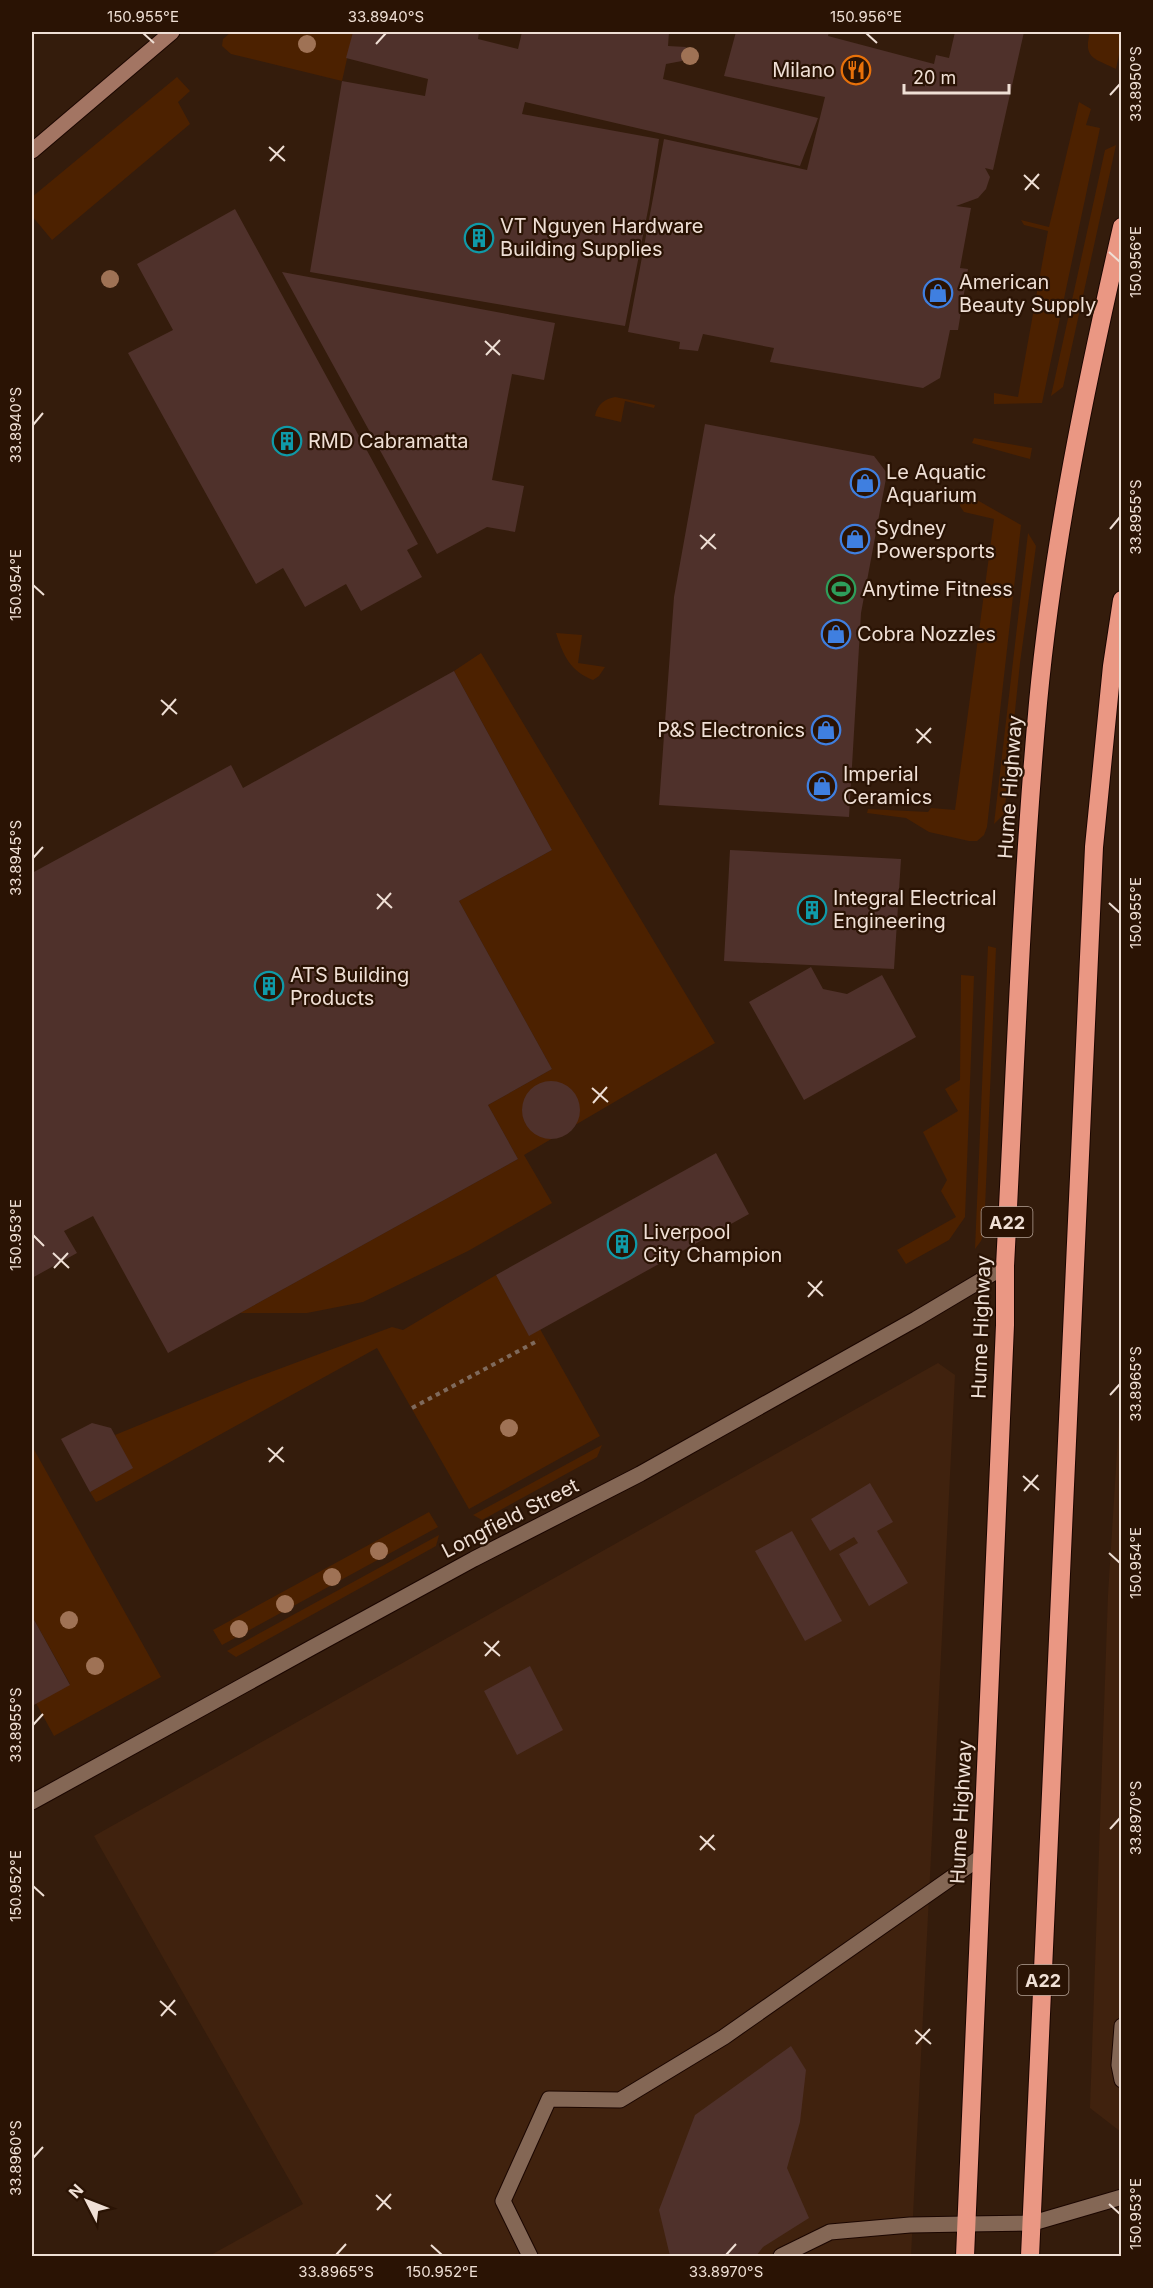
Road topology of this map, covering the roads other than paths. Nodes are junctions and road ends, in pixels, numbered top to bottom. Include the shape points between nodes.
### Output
1 (172, 32) edge
2 (32, 151) edge
3 (1122, 227) edge
4 (1122, 600) edge
5 (1005, 1266) junction
6 (32, 1802) edge
7 (981, 1857) junction
8 (1122, 2026) edge
9 (1122, 2080) edge
10 (1122, 2196) edge
11 (1033, 2223) junction
12 (966, 2224) junction
13 (530, 2256) edge
14 (781, 2256) edge
15 (965, 2256) edge
16 (1030, 2256) edge

1 - 2 street
3 - 5 highway, Hume Highway / A22 via 1094,350 1065,509 1038,702
4 - 11 highway, A22 via 1094,847
5 - 6 street, Longfield Street via 640,1474 434,1581
5 - 7 highway, Hume Highway / A22
7 - 12 highway, Hume Highway / A22
7 - 13 street via 724,2037 620,2100 549,2099 503,2201
8 - 9 street
10 - 11 street
11 - 12 street
11 - 16 highway, A22
12 - 14 street via 830,2232
12 - 15 highway, Hume Highway / A22

